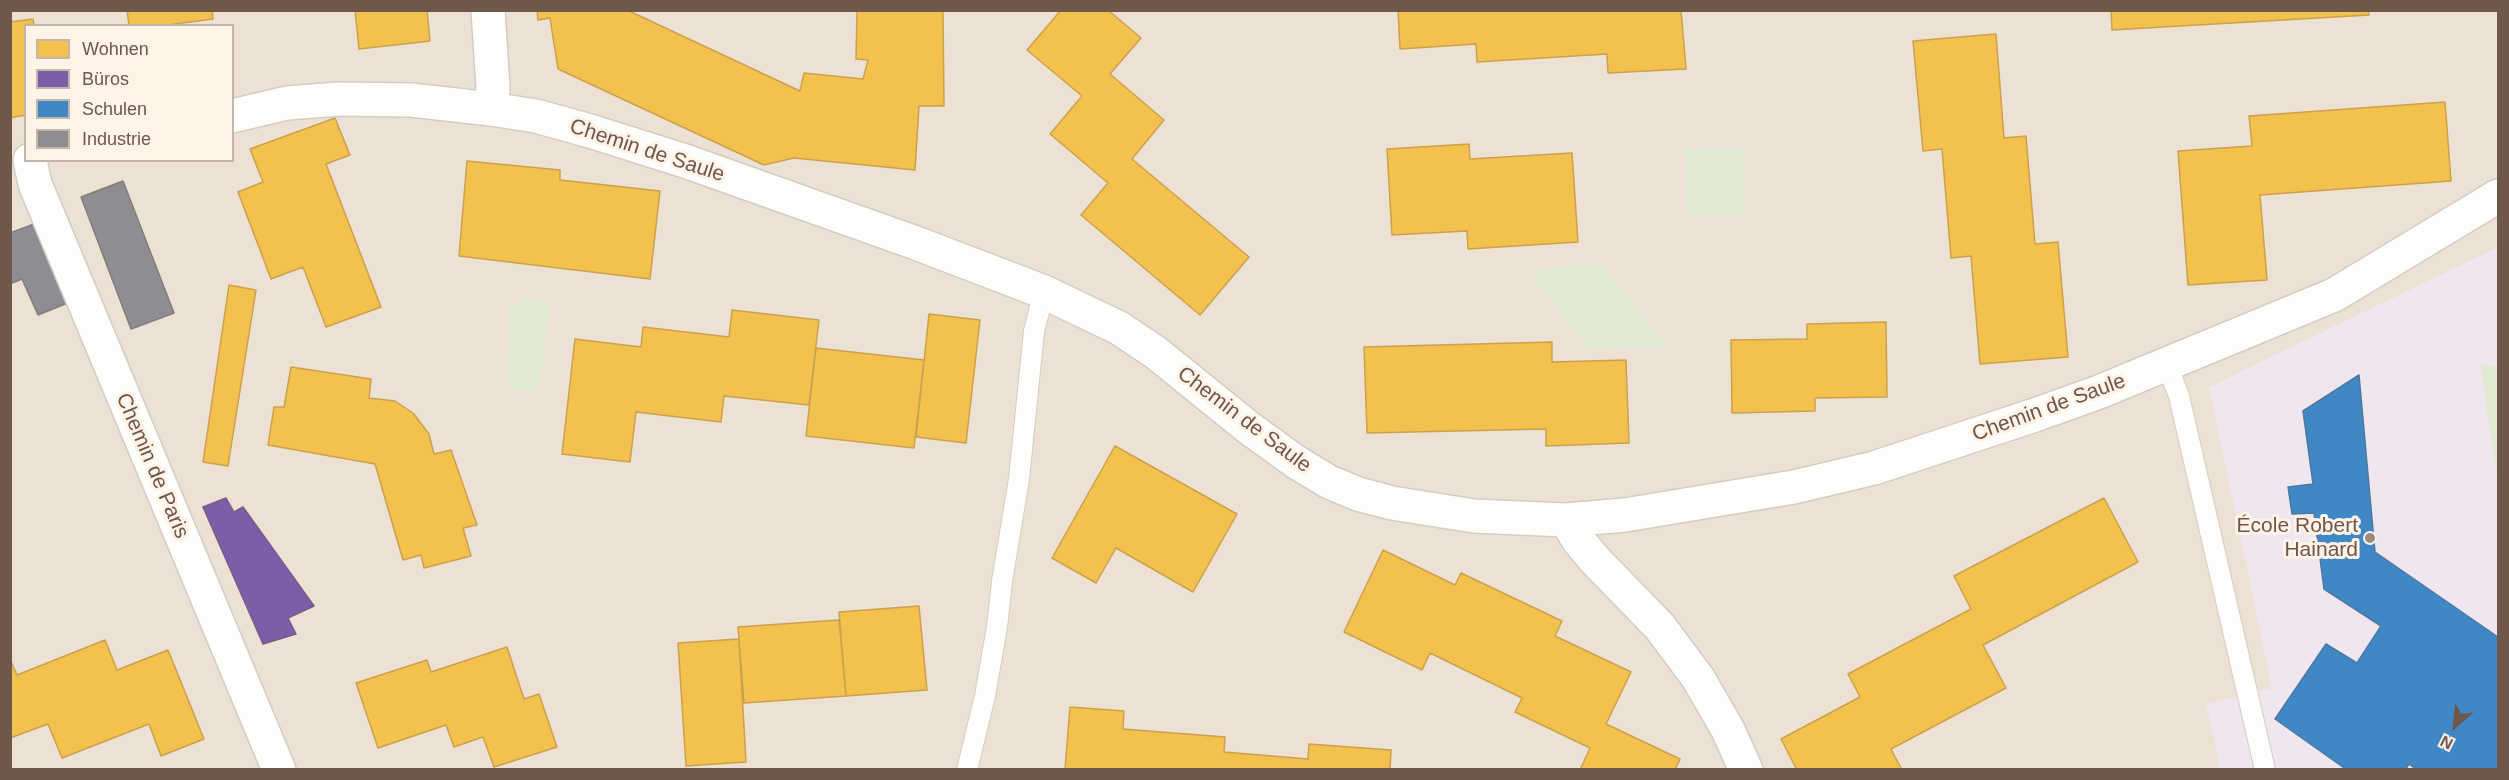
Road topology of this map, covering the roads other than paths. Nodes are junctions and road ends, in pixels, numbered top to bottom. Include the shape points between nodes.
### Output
1 (488, 10) edge
2 (491, 108) junction
3 (234, 116) edge
4 (31, 162) edge
5 (2499, 196) edge
6 (1044, 292) junction
7 (2168, 364) junction
8 (1566, 520) junction
9 (279, 770) edge
10 (967, 770) edge
11 (1746, 770) edge
12 (2265, 770) edge

1 - 2 street
2 - 3 street, Chemin de Saule via 411,100 340,99 287,103
2 - 6 street, Chemin de Saule via 536,116 685,161
4 - 9 street, Chemin de Paris via 39,194
5 - 7 street, Chemin de Saule via 2334,295
6 - 8 street, Chemin de Saule via 1119,328 1155,352 1249,428 1329,482 1369,497 1474,516
6 - 10 lane via 1034,331 1019,479 997,627
7 - 8 street, Chemin de Saule via 2099,392 1874,468 1782,489 1625,515
7 - 12 lane via 2179,396
8 - 11 street via 1594,560 1667,635 1698,678

